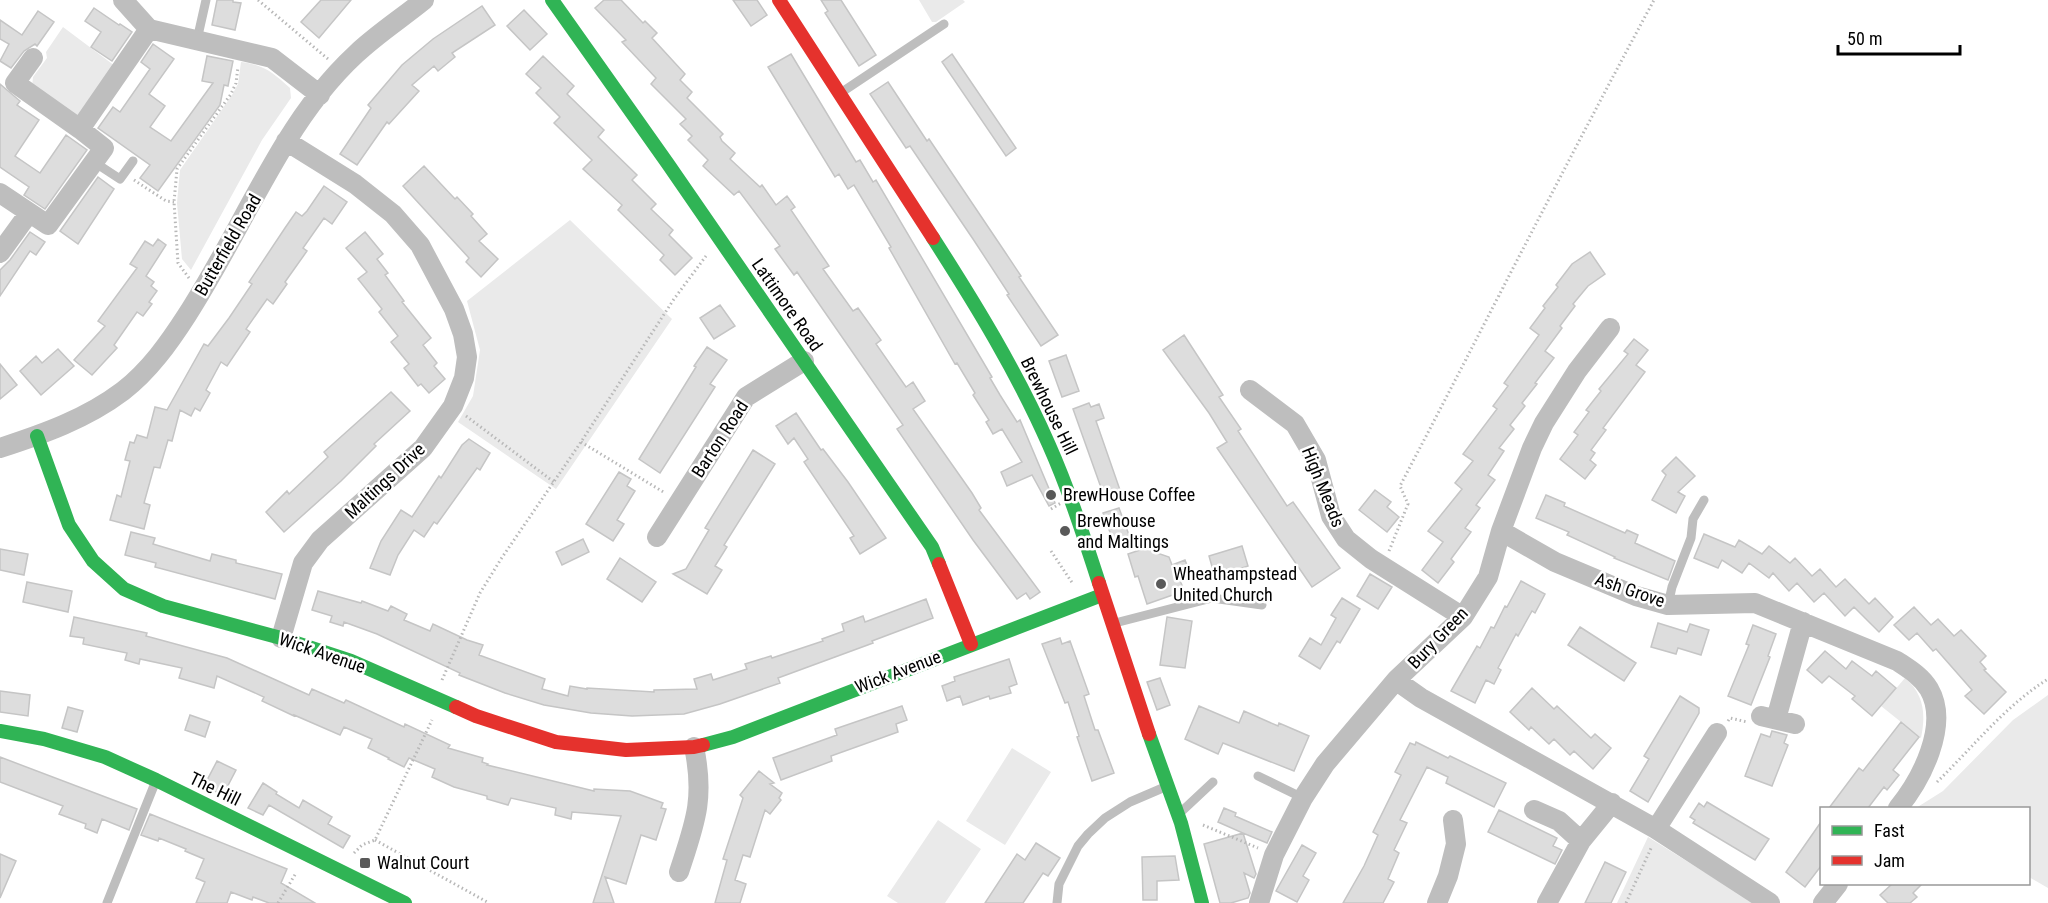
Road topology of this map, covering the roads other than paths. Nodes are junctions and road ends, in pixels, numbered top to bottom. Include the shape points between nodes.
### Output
1 (123, 0) edge
2 (206, 0) edge
3 (424, 0) edge
4 (552, 0) edge
5 (779, 0) edge
6 (944, 24) dead end
7 (148, 29) junction
8 (196, 40) junction
9 (33, 58) dead end
10 (840, 94) junction
11 (320, 95) junction
12 (80, 129) junction
13 (286, 141) junction
14 (133, 161) dead end
15 (94, 162) junction
16 (0, 193) edge
17 (29, 213) junction
18 (0, 253) edge
19 (1610, 328) dead end
20 (804, 361) junction
21 (1250, 390) dead end
22 (37, 436) junction
23 (0, 448) edge
24 (1704, 500) dead end
25 (1501, 531) junction
26 (657, 537) dead end
27 (1102, 595) junction
28 (1262, 605) dead end
29 (1668, 605) junction
30 (1462, 616) junction
31 (1803, 622) junction
32 (1111, 624) junction
33 (281, 638) junction
34 (971, 644) junction
35 (1398, 679) junction
36 (1795, 724) dead end
37 (0, 731) edge
38 (1717, 734) road end
39 (694, 747) junction
40 (1258, 776) dead end
41 (156, 780) junction
42 (1213, 782) dead end
43 (1167, 787) junction
44 (1303, 798) junction
45 (1904, 802) edge
46 (1612, 803) junction
47 (1534, 810) dead end
48 (1178, 815) junction
49 (1453, 820) dead end
50 (1657, 830) junction
51 (1581, 841) junction
52 (679, 872) dead end
53 (1838, 885) edge
54 (1765, 902) edge
55 (106, 903) edge
56 (405, 903) edge
57 (1057, 903) edge
58 (1202, 903) edge
59 (1258, 903) edge
60 (1437, 903) edge
61 (1547, 903) edge
62 (1823, 903) edge

1 - 7 street
2 - 8 lane
3 - 11 street, Butterfield Road via 357,53
4 - 20 street, Lattimore Road
5 - 10 street, Brewhouse Hill
6 - 10 lane
7 - 8 street
7 - 12 street
8 - 11 street via 272,58
9 - 12 street via 15,82
10 - 27 street, Brewhouse Hill via 1016,376 1059,467
11 - 13 street, Butterfield Road
12 - 15 street via 104,148
13 - 22 street, Butterfield Road via 201,293 155,359 123,391 80,419
13 - 33 street, Maltings Drive via 356,184 393,214 420,245 453,309 463,334 466,357 464,378 453,406 423,448 321,540 303,563
14 - 15 lane via 120,179
15 - 17 street via 48,225
16 - 17 street
17 - 18 street
19 - 25 street, Bury Green via 1544,423
20 - 26 street, Barton Road via 746,397
20 - 34 street, Lattimore Road via 932,547
21 - 30 street, High Meads via 1295,424 1316,460 1331,516 1346,539
22 - 23 street, Butterfield Road
22 - 33 street, Wick Avenue via 69,525 93,561 124,589 163,606
24 - 29 lane via 1693,519 1691,538
25 - 29 street, Ash Grove via 1555,562
25 - 30 street, Bury Green via 1488,578
27 - 32 street, Brewhouse Hill
27 - 34 street, Wick Avenue
28 - 32 lane via 1212,598
29 - 31 street, Ash Grove via 1755,603
30 - 35 street, Bury Green
31 - 36 street via 1768,718
31 - 45 street, Ash Grove via 1897,661 1929,688 1936,727 1927,758
32 - 43 street, Brewhouse Hill
33 - 39 street, Wick Avenue via 351,661 476,716 556,742 626,750
34 - 39 street, Wick Avenue via 734,737
35 - 44 street, Bury Green via 1325,764
35 - 46 street via 1421,698
37 - 41 street, The Hill via 81,749
38 - 50 street
39 - 52 street via 699,772 698,804
40 - 44 lane
41 - 55 lane
41 - 56 street, The Hill
42 - 48 lane
43 - 48 street, Brewhouse Hill
43 - 57 lane via 1130,802 1088,834 1059,884
44 - 59 street, Bury Green via 1274,855
46 - 50 street
46 - 51 street
47 - 51 street via 1559,822
48 - 58 street, Brewhouse Hill
49 - 60 street via 1456,844
50 - 54 street
51 - 61 street
53 - 62 street

